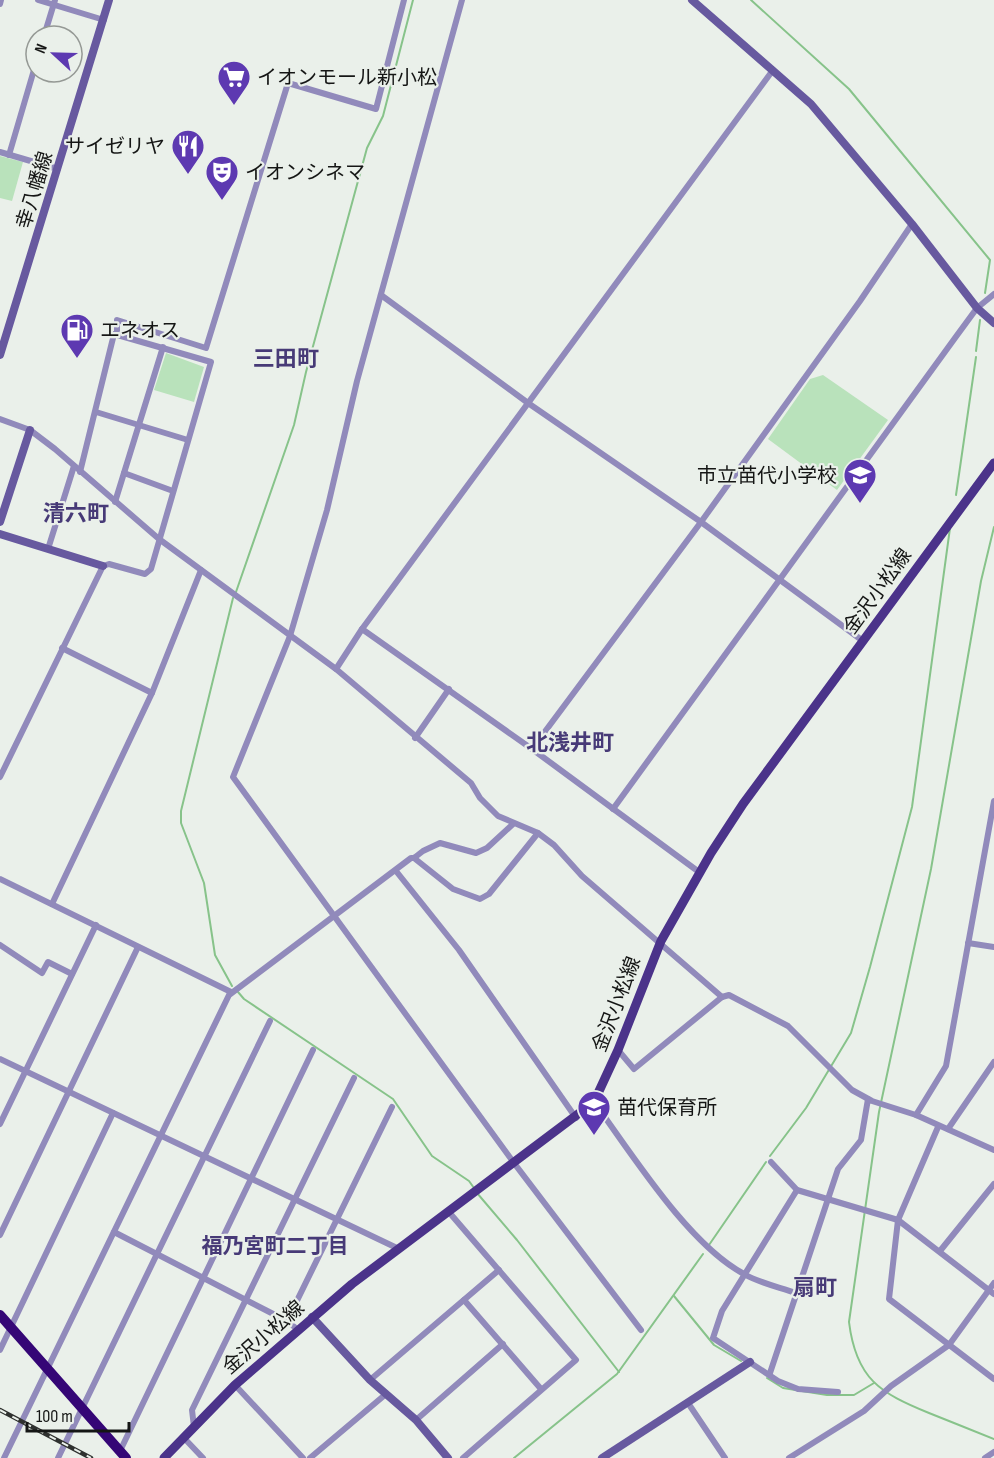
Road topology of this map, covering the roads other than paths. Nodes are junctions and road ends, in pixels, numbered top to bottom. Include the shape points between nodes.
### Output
1 (1, 0) edge
2 (38, 0) edge
3 (110, 0) edge
4 (404, 0) edge
5 (462, 0) edge
6 (692, 0) edge
7 (54, 2) edge
8 (0, 4) edge
9 (104, 20) junction
10 (48, 24) edge
11 (773, 70) junction
12 (30, 84) edge
13 (0, 152) edge
14 (9, 155) junction
15 (58, 169) junction
16 (912, 224) junction
17 (994, 294) edge
18 (381, 295) junction
19 (977, 308) junction
20 (994, 323) edge
21 (117, 335) junction
22 (162, 347) junction
23 (0, 355) edge
24 (528, 403) junction
25 (96, 412) junction
26 (0, 419) edge
27 (139, 426) junction
28 (30, 430) junction
29 (188, 440) junction
30 (994, 463) edge
31 (74, 466) junction
32 (80, 472) junction
33 (124, 473) junction
34 (173, 491) junction
35 (115, 502) junction
36 (0, 522) edge
37 (700, 522) junction
38 (0, 534) edge
39 (159, 539) junction
40 (48, 549) junction
41 (103, 566) junction
42 (201, 570) junction
43 (780, 580) junction
44 (362, 629) junction
45 (290, 636) junction
46 (862, 641) junction
47 (62, 648) junction
48 (336, 669) junction
49 (449, 689) junction
50 (152, 693) junction
51 (415, 738) junction
52 (532, 749) junction
53 (0, 777) edge
54 (994, 801) edge
55 (613, 809) junction
56 (513, 824) junction
57 (538, 833) junction
58 (414, 858) junction
59 (396, 872) junction
60 (699, 873) junction
61 (0, 879) edge
62 (52, 904) junction
63 (336, 917) junction
64 (96, 925) junction
65 (661, 941) junction
66 (968, 943) junction
67 (0, 945) edge
68 (138, 947) junction
69 (994, 947) edge
70 (72, 974) junction
71 (231, 993) junction
72 (722, 997) junction
73 (270, 1021) dead end
74 (313, 1050) dead end
75 (618, 1050) junction
76 (0, 1059) edge
77 (994, 1062) edge
78 (25, 1071) junction
79 (354, 1078) dead end
80 (68, 1091) junction
81 (870, 1100) junction
82 (594, 1102) junction
83 (392, 1107) dead end
84 (113, 1113) junction
85 (916, 1115) junction
86 (576, 1118) junction
87 (0, 1124) edge
88 (938, 1127) junction
89 (948, 1130) junction
90 (161, 1135) junction
91 (994, 1150) edge
92 (206, 1157) junction
93 (771, 1162) dead end
94 (514, 1163) junction
95 (250, 1179) junction
96 (994, 1184) edge
97 (797, 1190) junction
98 (294, 1200) junction
99 (826, 1200) junction
100 (448, 1211) junction
101 (337, 1220) junction
102 (898, 1220) junction
103 (114, 1232) junction
104 (0, 1235) edge
105 (397, 1248) junction
106 (940, 1251) junction
107 (158, 1255) junction
108 (499, 1270) junction
109 (745, 1275) junction
110 (203, 1278) junction
111 (994, 1283) edge
112 (991, 1292) edge
113 (796, 1293) junction
114 (245, 1299) junction
115 (464, 1300) junction
116 (0, 1315) edge
117 (312, 1317) junction
118 (287, 1321) junction
119 (11, 1327) junction
120 (297, 1329) junction
121 (641, 1330) dead end
122 (503, 1344) junction
123 (949, 1345) junction
124 (0, 1350) edge
125 (750, 1362) junction
126 (47, 1370) junction
127 (770, 1373) junction
128 (994, 1379) edge
129 (370, 1380) junction
130 (235, 1385) junction
131 (541, 1389) junction
132 (838, 1392) dead end
133 (386, 1394) junction
134 (688, 1402) junction
135 (83, 1408) junction
136 (416, 1420) junction
137 (194, 1427) junction
138 (184, 1438) junction
139 (993, 1452) edge
140 (123, 1455) edge
141 (446, 1457) edge
142 (4, 1458) edge
143 (58, 1458) edge
144 (164, 1458) edge
145 (202, 1458) edge
146 (303, 1458) edge
147 (310, 1458) edge
148 (463, 1458) edge
149 (602, 1458) edge
150 (725, 1458) edge
151 (789, 1458) edge
152 (985, 1458) edge

1 - 8 street
2 - 7 street
3 - 9 street, 幸八幡線
4 - 21 street via 376,109 288,83 207,348 117,320
5 - 18 street
6 - 11 street
7 - 9 street
7 - 10 street
9 - 15 street, 幸八幡線
11 - 16 street via 811,104
11 - 24 street
12 - 14 street
13 - 14 street
14 - 15 street
15 - 23 street, 幸八幡線
16 - 19 street
16 - 37 street
17 - 19 street
18 - 24 street
18 - 45 street via 327,510
19 - 20 street
19 - 43 street
21 - 22 street
21 - 25 street via 114,334
22 - 27 street
22 - 29 street via 211,362
24 - 37 street
24 - 44 street
25 - 27 street
25 - 32 street
26 - 28 street
27 - 29 street
27 - 33 street
28 - 31 street
28 - 36 street
29 - 34 street
30 - 46 main road, 金沢小松線
31 - 32 street
31 - 40 street
32 - 35 street
33 - 34 street
33 - 35 street
34 - 39 street
35 - 39 street
37 - 43 street
37 - 52 street
38 - 40 street
39 - 41 street via 151,569 145,574 109,564
39 - 42 street
40 - 41 street
41 - 47 street
42 - 45 street
42 - 50 street
43 - 46 street
43 - 55 street
44 - 48 street
44 - 49 street
45 - 48 street
45 - 63 street via 233,777
46 - 60 main road, 金沢小松線 via 743,804
47 - 50 street
47 - 53 street
48 - 51 street
49 - 51 street
49 - 52 street
50 - 62 street
51 - 56 street via 471,783 498,816
52 - 55 street
54 - 66 street
55 - 60 street
56 - 57 street
56 - 58 street via 476,853 440,843
57 - 58 street via 489,894 480,899 453,889
57 - 65 street via 582,876
58 - 59 street
59 - 63 street
59 - 86 street via 459,950
60 - 65 main road, 金沢小松線
61 - 62 street
62 - 64 street
63 - 71 street
63 - 94 street
64 - 68 street
64 - 70 street
65 - 72 street via 671,955
65 - 75 main road, 金沢小松線
66 - 69 street
66 - 85 street via 946,1066
67 - 70 street via 42,973 48,962
68 - 71 street
68 - 80 street
70 - 78 street
71 - 90 street
72 - 75 street via 634,1069
72 - 81 street via 729,995 788,1026 852,1090
73 - 92 street
74 - 95 street
75 - 82 main road, 金沢小松線
76 - 78 street
77 - 89 street
78 - 80 street
78 - 87 street
79 - 98 street
80 - 84 street
80 - 104 street
81 - 85 street
81 - 99 street via 861,1140 838,1169
82 - 86 main road, 金沢小松線
82 - 109 street via 650,1180 703,1244
83 - 101 street
84 - 90 street
84 - 119 street
85 - 88 street
86 - 94 main road, 金沢小松線
88 - 89 street
88 - 102 street
89 - 91 street
90 - 92 street
90 - 103 street
92 - 95 street
92 - 107 street
93 - 97 street
94 - 100 main road, 金沢小松線
94 - 121 street
95 - 98 street
95 - 110 street
96 - 106 street
97 - 99 street
97 - 109 street
98 - 101 street
98 - 114 street
99 - 102 street
99 - 113 street
100 - 105 main road, 金沢小松線
100 - 108 street
101 - 105 street
101 - 118 street
102 - 106 street
102 - 123 street via 889,1299
103 - 107 street
103 - 126 street
105 - 117 main road, 金沢小松線
106 - 112 street
107 - 110 street
107 - 135 street
108 - 115 street
108 - 131 street via 576,1360
109 - 113 street
109 - 125 street via 722,1311 712,1338
110 - 114 street
110 - 140 street
111 - 112 street
112 - 123 street
113 - 127 street
114 - 118 street
114 - 137 street via 192,1410
115 - 122 street
115 - 129 street
116 - 119 highway
117 - 120 main road, 金沢小松線
117 - 129 street
118 - 120 street
119 - 124 street
119 - 126 highway
120 - 130 main road, 金沢小松線
122 - 131 street
122 - 136 street
123 - 128 street
123 - 151 street via 891,1386 864,1411
125 - 127 street
125 - 134 street
126 - 135 highway
126 - 142 street
127 - 132 street via 798,1389
129 - 133 street
130 - 137 main road, 金沢小松線
130 - 146 street
131 - 148 street
133 - 136 street
133 - 147 street
134 - 149 street
134 - 150 street
135 - 140 highway
135 - 143 street
136 - 141 street
137 - 138 main road, 金沢小松線
138 - 144 main road, 金沢小松線
138 - 145 street
139 - 152 street

